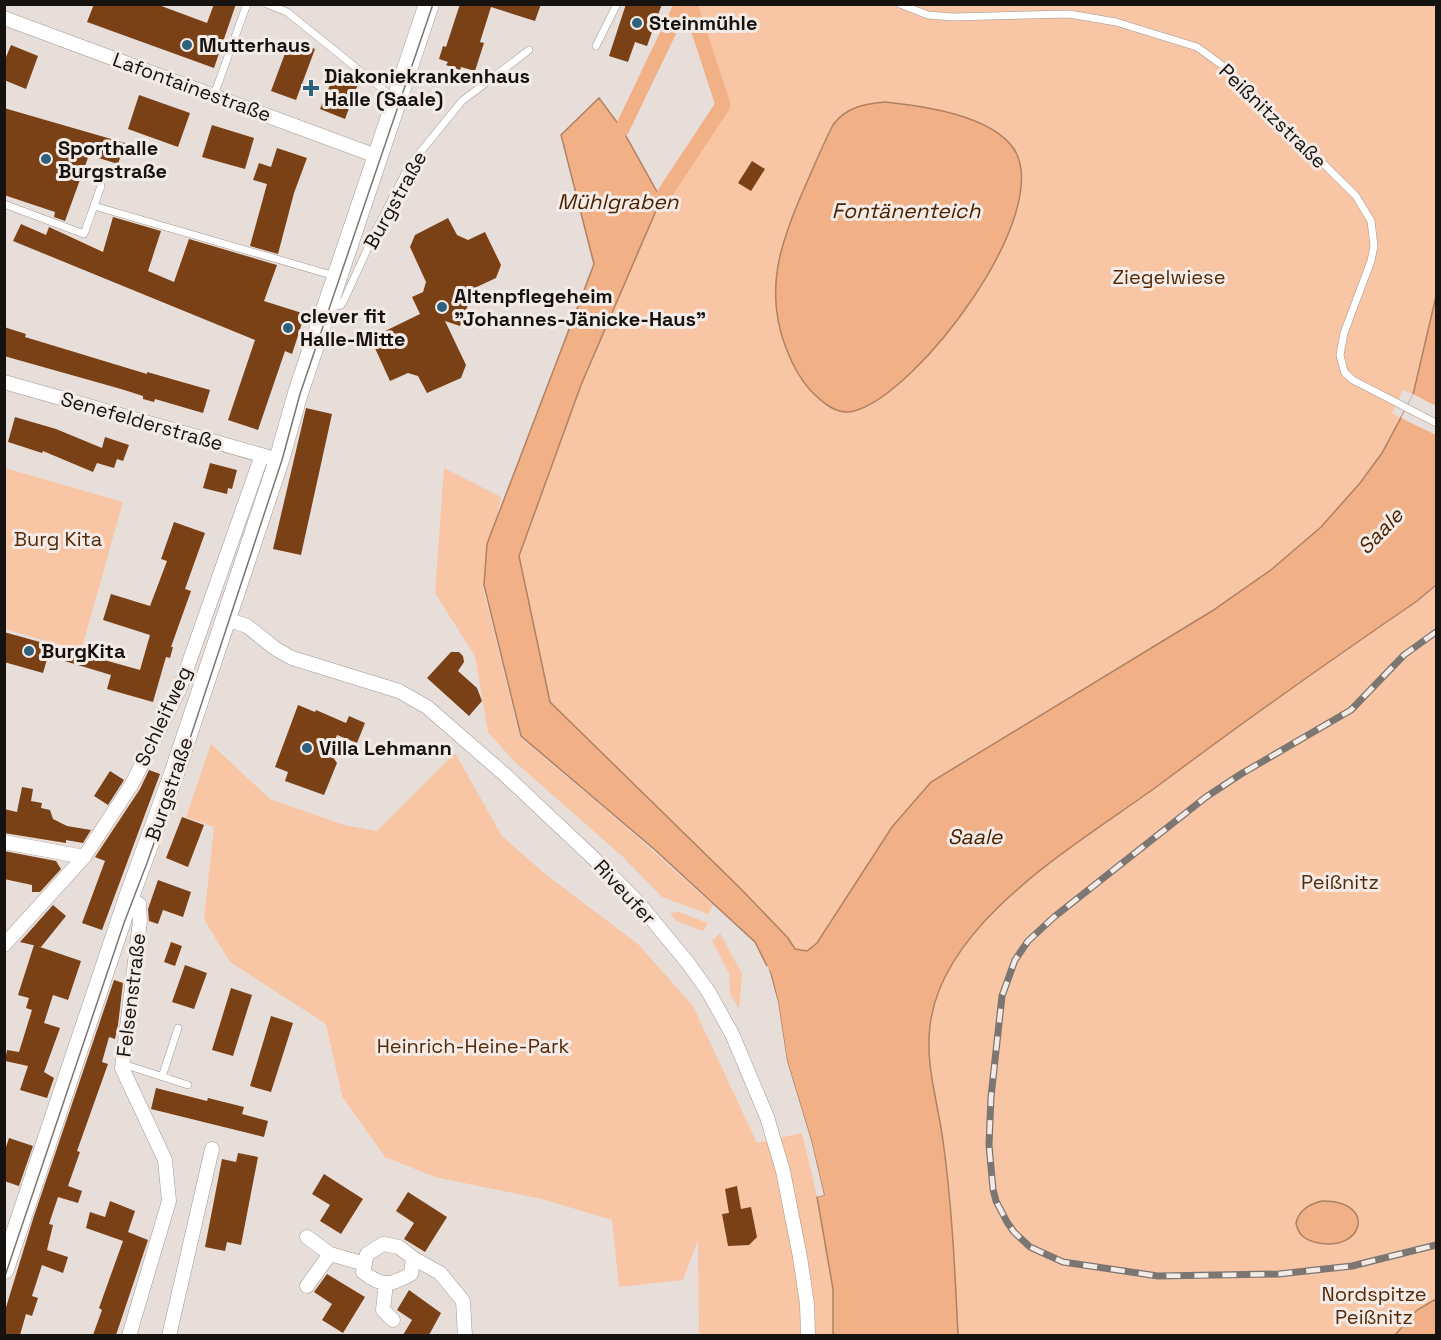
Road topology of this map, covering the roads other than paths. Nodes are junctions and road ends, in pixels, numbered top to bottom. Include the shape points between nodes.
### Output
1 (247, 4) edge
2 (267, 4) edge
3 (429, 4) edge
4 (617, 4) edge
5 (900, 4) edge
6 (4, 18) edge
7 (596, 46) dead end
8 (529, 50) dead end
9 (214, 95) junction
10 (398, 100) junction
11 (379, 157) junction
12 (101, 186) dead end
13 (4, 204) edge
14 (94, 206) junction
15 (338, 277) junction
16 (327, 308) junction
17 (4, 382) edge
18 (1437, 423) edge
19 (271, 457) junction
20 (226, 619) junction
21 (4, 842) edge
22 (84, 857) junction
23 (129, 897) junction
24 (4, 945) edge
25 (178, 1028) dead end
26 (123, 1064) junction
27 (162, 1077) junction
28 (188, 1085) dead end
29 (212, 1149) dead end
30 (307, 1237) dead end
31 (330, 1254) junction
32 (412, 1258) junction
33 (6, 1262) edge
34 (365, 1264) junction
35 (386, 1283) junction
36 (307, 1286) dead end
37 (393, 1320) dead end
38 (129, 1335) edge
39 (170, 1335) edge
40 (465, 1335) edge
41 (808, 1335) edge

1 - 9 lane
2 - 10 lane via 287,12
3 - 10 street, Burgstraße
4 - 7 lane
5 - 18 lane, Peißnitzstraße via 928,15 1069,14 1116,22 1197,47 1230,71 1356,196 1369,215 1373,254 1344,333 1340,355 1347,375
6 - 9 street, Lafontainestraße
8 - 16 lane, Burgstraße via 462,101 410,166 341,305
9 - 11 street, Lafontainestraße
10 - 11 street, Burgstraße
11 - 15 street, Burgstraße
12 - 14 lane
13 - 14 lane via 84,234
14 - 15 lane
15 - 16 street, Burgstraße
16 - 19 street, Burgstraße
17 - 19 street, Senefelderstraße
19 - 20 street, Burgstraße
19 - 22 street, Schleifweg via 180,688 132,784
20 - 23 street, Burgstraße
20 - 41 street, Riveufer via 247,626 292,658 399,691 427,707 605,869 688,963 732,1034 767,1117 783,1171 800,1257
21 - 22 street
22 - 24 street, Schleifweg
23 - 26 street, Felsenstraße via 139,904 140,921
23 - 33 street, Burgstraße
25 - 27 lane
26 - 27 lane
26 - 38 street, Felsenstraße via 142,1115 165,1160 169,1201
27 - 28 lane
29 - 39 street
30 - 31 street
31 - 34 street
31 - 36 street
32 - 34 street via 399,1247 383,1244 367,1254
32 - 35 street via 411,1274 395,1283
32 - 40 street via 440,1273 464,1301
34 - 35 street via 363,1272 377,1283
35 - 37 street via 383,1311

